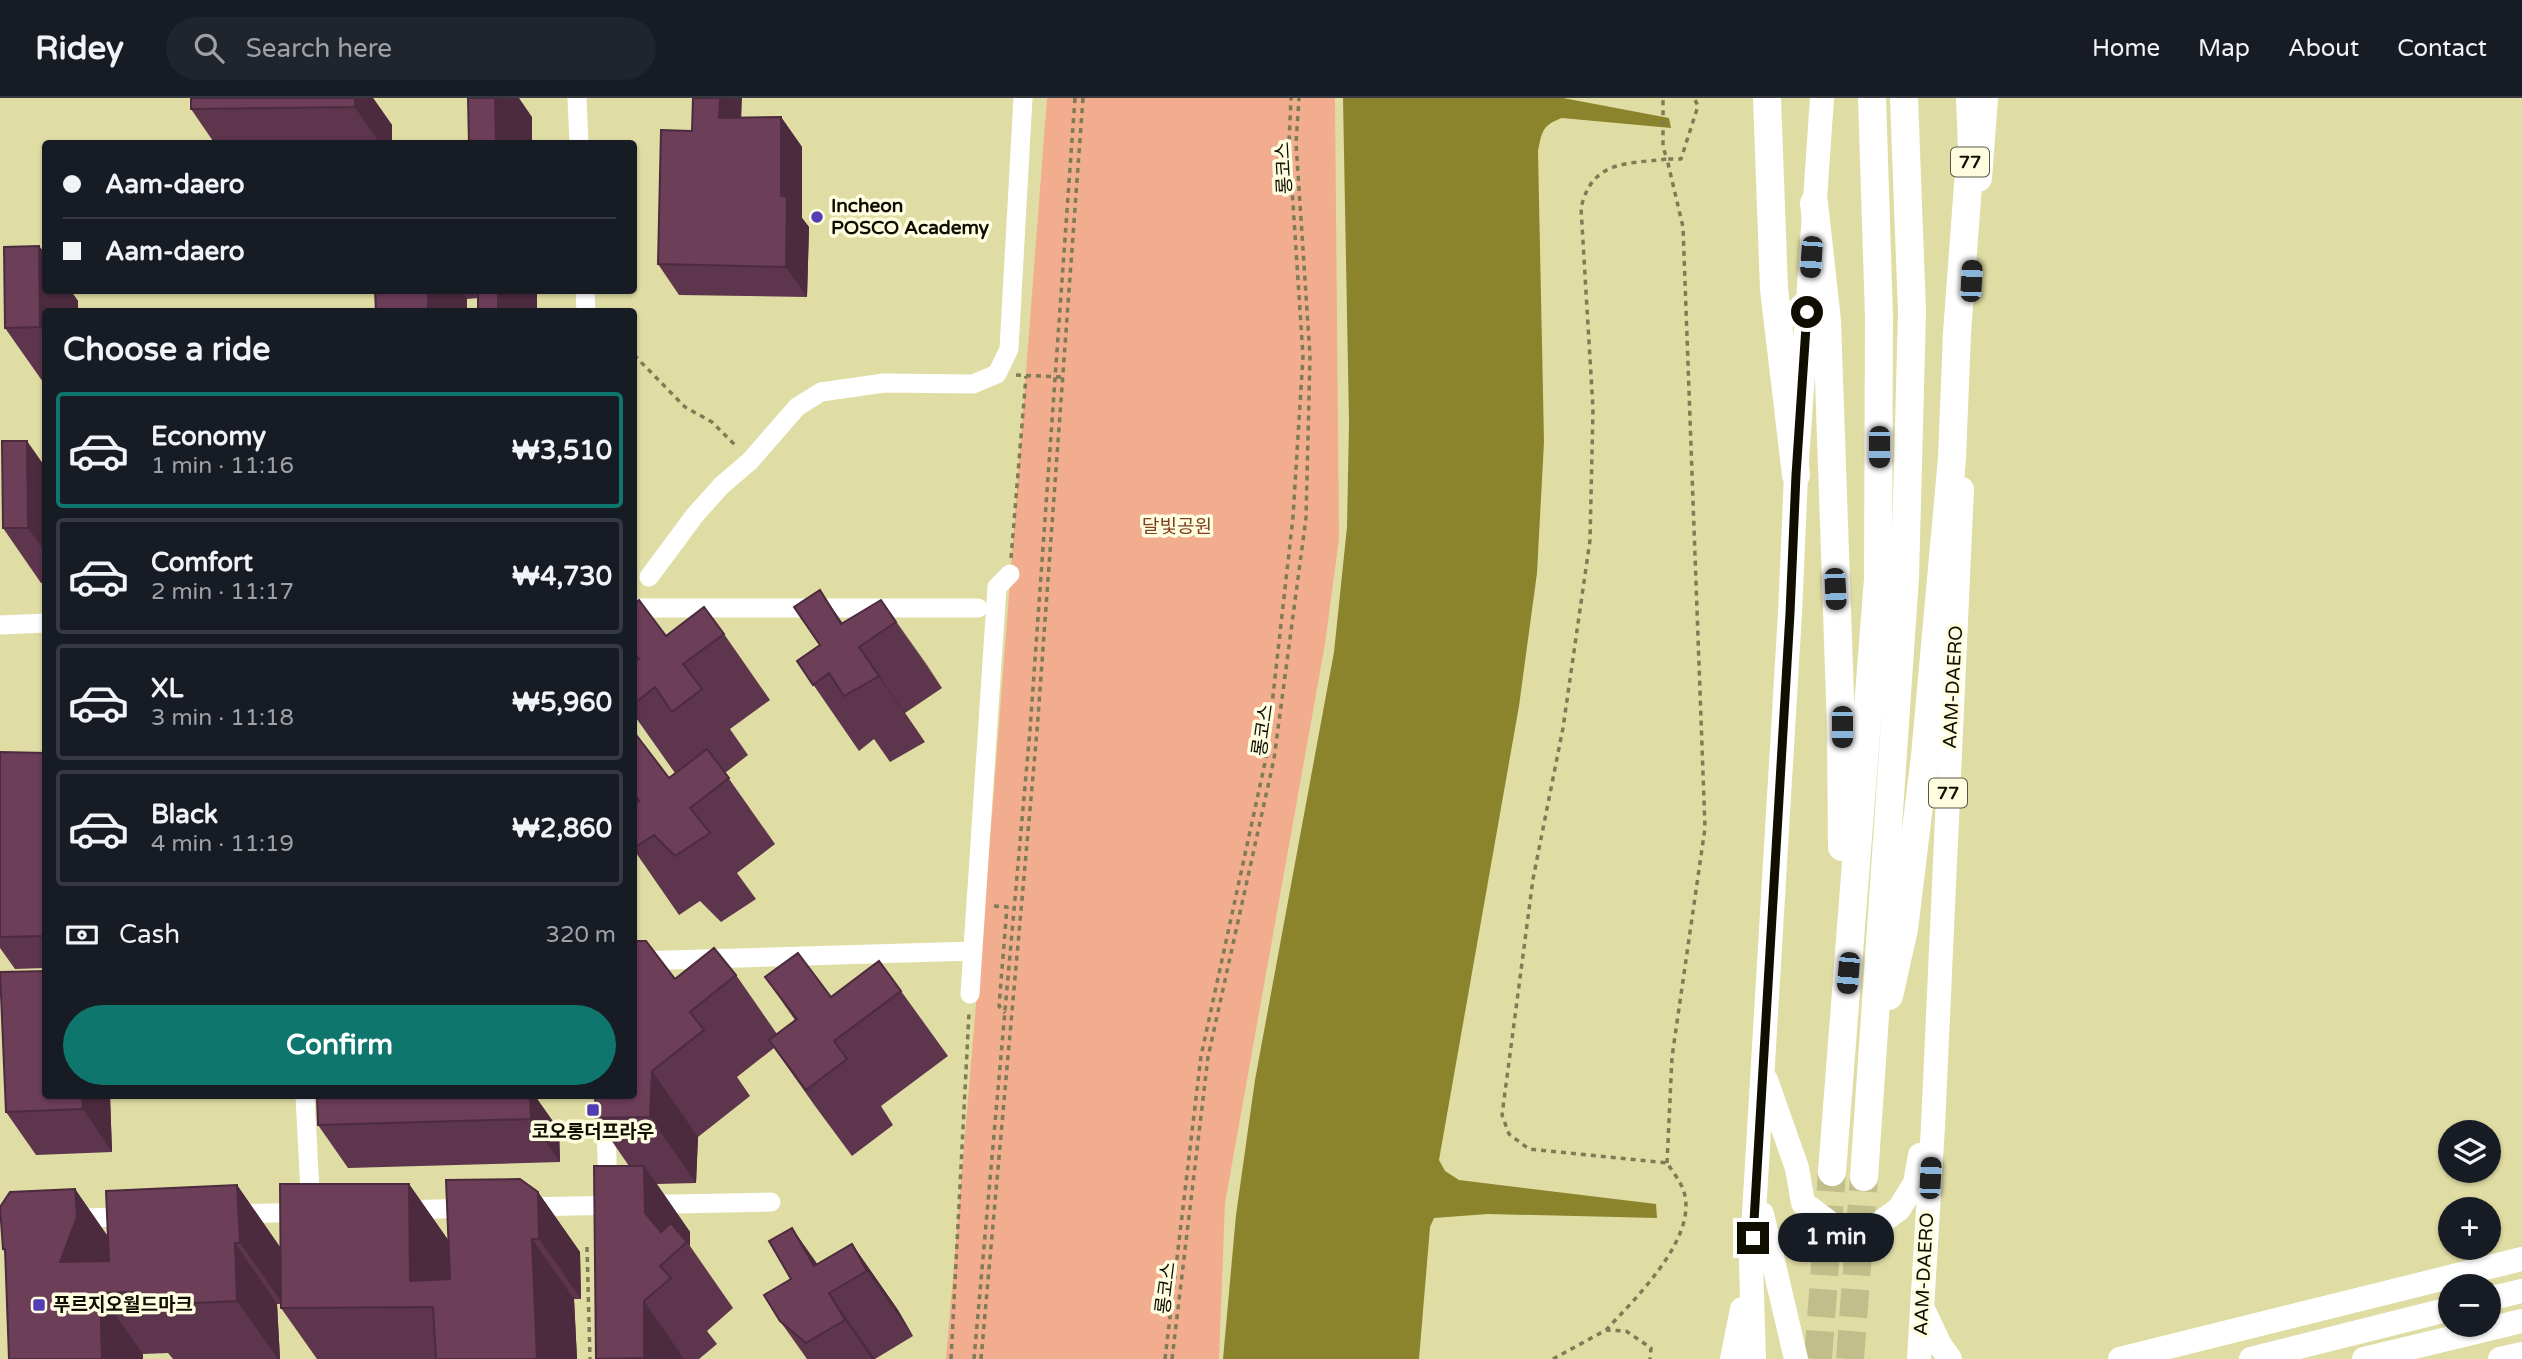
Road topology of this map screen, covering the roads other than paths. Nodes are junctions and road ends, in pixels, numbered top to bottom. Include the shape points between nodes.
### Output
1 (577, 98) edge
2 (1023, 98) edge
3 (1767, 98) edge
4 (1822, 98) edge
5 (1872, 98) edge
6 (1904, 98) edge
7 (1968, 98) edge
8 (1984, 98) edge
9 (579, 140) edge
10 (1970, 158) junction
11 (1814, 203) junction
12 (1974, 226) junction
13 (1796, 475) junction
14 (1010, 574) road end
15 (649, 577) dead end
16 (637, 608) edge
17 (978, 608) dead end
18 (42, 623) edge
19 (0, 625) edge
20 (973, 951) junction
21 (637, 961) edge
22 (970, 994) road end
23 (1844, 1026) junction
24 (1763, 1073) junction
25 (1870, 1084) junction
26 (305, 1099) edge
27 (606, 1099) edge
28 (1933, 1126) junction
29 (1832, 1172) tunnel mouth
30 (1864, 1177) tunnel mouth
31 (1756, 1186) junction
32 (771, 1202) dead end
33 (379, 1210) edge
34 (609, 1212) junction
35 (215, 1214) edge
36 (146, 1216) edge
37 (50, 1219) edge
38 (2522, 1259) edge
39 (1751, 1264) junction
40 (2522, 1291) edge
41 (2501, 1296) edge
42 (1923, 1307) junction
43 (2438, 1312) edge
44 (2522, 1321) edge
45 (2522, 1353) edge
46 (1732, 1359) edge
47 (1754, 1359) edge
48 (1796, 1359) edge
49 (1919, 1359) edge
50 (1950, 1359) edge
51 (2120, 1359) edge
52 (2251, 1359) edge
53 (2364, 1359) edge
54 (2500, 1359) edge

1 - 9 street
2 - 15 street via 1009,349 998,374 973,384 884,383 821,392 797,407 750,461 721,486
3 - 13 highway via 1774,289
4 - 11 main road
5 - 23 highway via 1879,316 1878,579
6 - 25 highway via 1912,312 1905,577
7 - 10 main road, AAM-DAERO / 77
8 - 12 highway
10 - 12 main road, AAM-DAERO / 77
10 - 25 highway via 1952,458 1925,756 1904,929
11 - 13 main road
11 - 23 highway via 1827,321 1842,727
12 - 28 main road, AAM-DAERO / 77
13 - 24 main road
14 - 20 street via 997,587
16 - 17 street
18 - 19 street
20 - 21 street
20 - 22 street
23 - 29 highway
24 - 28 main road via 1797,1168 1803,1203 1838,1229 1869,1231 1899,1209 1915,1183 1922,1146
24 - 31 main road
25 - 30 highway
26 - 35 street via 318,1212
27 - 34 street
28 - 42 main road, AAM-DAERO / 77
31 - 39 main road
31 - 48 main road
32 - 34 street
33 - 34 street
36 - 37 street
38 - 51 main road
39 - 46 main road
39 - 47 main road
40 - 41 main road
42 - 49 main road, AAM-DAERO / 77
42 - 50 main road
43 - 52 main road
44 - 53 main road
45 - 54 main road

